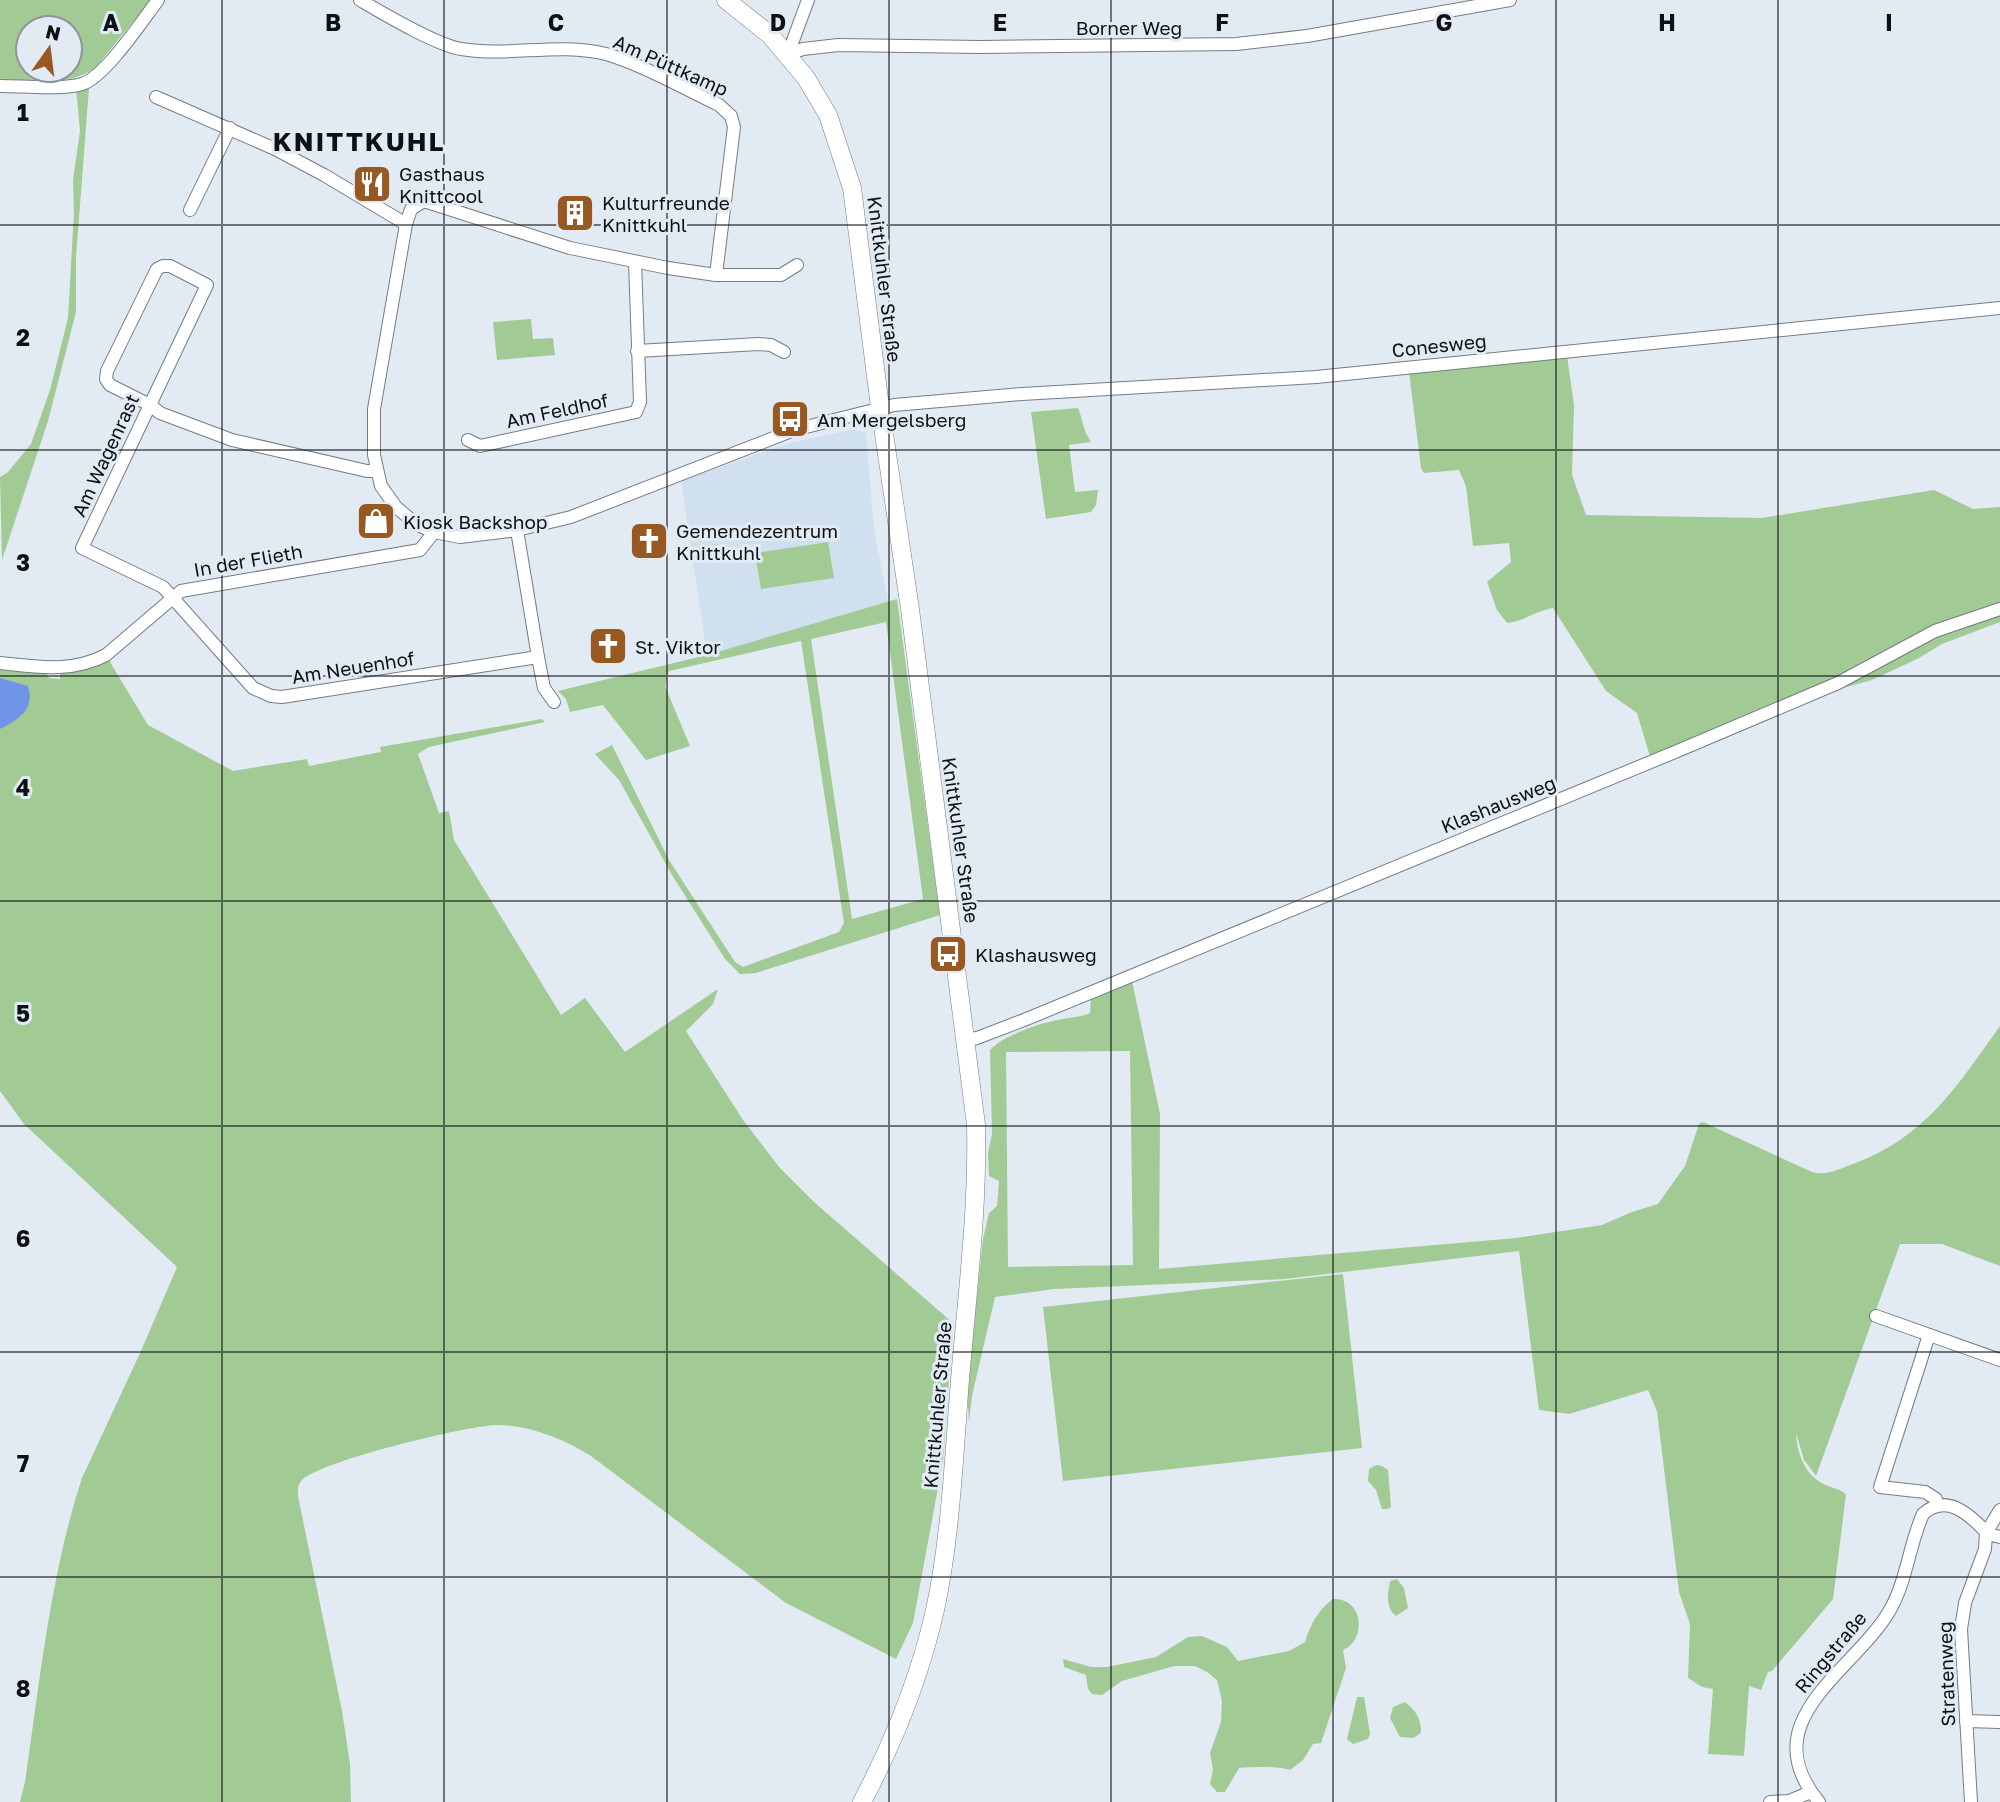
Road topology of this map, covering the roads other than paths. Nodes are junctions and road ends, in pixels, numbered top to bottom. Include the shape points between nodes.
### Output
1 (158, 0) edge
2 (360, 0) edge
3 (726, 0) edge
4 (808, 0) edge
5 (1510, 0) edge
6 (788, 54) junction
7 (0, 86) edge
8 (156, 97) dead end
9 (230, 128) junction
10 (190, 210) dead end
11 (406, 224) junction
12 (635, 262) junction
13 (797, 265) dead end
14 (716, 275) junction
15 (2000, 308) edge
16 (637, 351) junction
17 (785, 352) dead end
18 (150, 405) junction
19 (880, 407) junction
20 (468, 440) dead end
21 (377, 471) junction
22 (517, 530) junction
23 (434, 532) junction
24 (172, 598) junction
25 (2000, 609) edge
26 (538, 657) junction
27 (0, 663) edge
28 (554, 702) dead end
29 (966, 1040) junction
30 (1876, 1316) dead end
31 (1929, 1335) junction
32 (2000, 1360) edge
33 (1937, 1506) junction
34 (2000, 1510) edge
35 (1986, 1533) junction
36 (2000, 1537) edge
37 (1966, 1721) junction
38 (2000, 1722) edge
39 (1815, 1797) edge
40 (862, 1802) edge
41 (1770, 1802) edge
42 (1971, 1802) edge

1 - 7 street via 100,73 85,83
2 - 14 street, Am Püttkamp via 456,48 604,54 724,108 734,127
3 - 6 street, Knittkuhler Straße
4 - 6 street
5 - 6 street, Borner Weg via 1270,41 1184,46 838,45
6 - 19 street, Knittkuhler Straße via 828,115 852,188
8 - 9 street
9 - 10 street
9 - 11 street
11 - 12 street via 411,209 424,201 538,239
11 - 21 street via 374,409
12 - 14 street
12 - 16 street, Am Feldhof
13 - 14 street via 781,275
15 - 19 street, Conesweg via 1316,377
16 - 17 street via 758,344
16 - 20 street, Am Feldhof via 640,402 636,412 480,446
18 - 18 street, Am Wagenrast via 110,385 107,371 157,269 170,266 207,285
18 - 21 street via 232,440
18 - 24 street, Am Wagenrast via 82,548 163,587
19 - 22 street via 794,430 571,517
19 - 29 street, Knittkuhler Straße
21 - 23 street via 396,507
22 - 23 street via 460,537
22 - 26 street
23 - 24 street, In der Flieth via 420,550 181,591
24 - 26 street, Am Neuenhof via 253,688 271,696 292,697
24 - 27 street, In der Flieth via 92,662 62,668
25 - 29 street, Klashausweg via 1935,631 1838,683 1688,747
26 - 28 street via 544,688
29 - 40 street, Knittkuhler Straße via 976,1125 975,1198 945,1546 919,1671
30 - 31 street
31 - 32 street
31 - 33 street via 1880,1488 1925,1492 1936,1499
33 - 35 street via 1958,1508
33 - 39 street, Ringstraße via 1923,1514 1902,1587 1889,1612 1816,1696 1801,1720 1797,1754 1801,1774
34 - 35 street, Stratenweg
35 - 36 street
35 - 37 street, Stratenweg via 1962,1620
37 - 38 street
37 - 42 street, Stratenweg
39 - 41 street, Ringstraße

